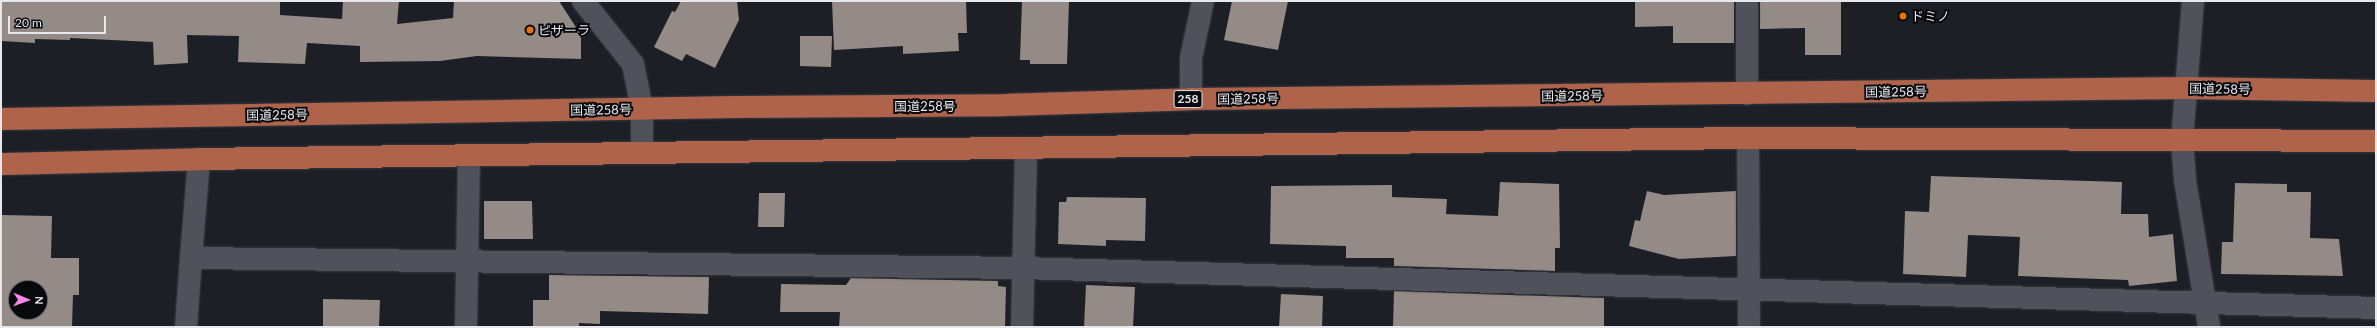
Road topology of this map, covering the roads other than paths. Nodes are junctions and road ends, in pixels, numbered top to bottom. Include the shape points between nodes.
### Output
1 (583, 1) edge
2 (1203, 1) edge
3 (1747, 1) edge
4 (2193, 1) edge
5 (2186, 88) junction
6 (2376, 91) edge
7 (1748, 94) junction
8 (1191, 99) junction
9 (642, 109) junction
10 (1, 119) edge
11 (1748, 138) junction
12 (2182, 140) junction
13 (2376, 141) edge
14 (1026, 148) junction
15 (642, 153) junction
16 (469, 156) junction
17 (199, 159) junction
18 (1, 164) edge
19 (191, 258) junction
20 (466, 261) junction
21 (1022, 268) junction
22 (1749, 289) junction
23 (2204, 304) junction
24 (2376, 308) edge
25 (186, 327) edge
26 (466, 327) edge
27 (1022, 327) edge
28 (1749, 327) edge
29 (2209, 327) edge

1 - 9 street via 633,64
2 - 8 street via 1192,58
3 - 7 street
4 - 5 street
5 - 6 highway, 国道258号 / 258
5 - 7 highway, 国道258号 / 258
5 - 12 street
7 - 8 highway, 国道258号 / 258
8 - 9 highway, 国道258号 / 258 via 1005,105
9 - 10 highway, 国道258号 / 258
9 - 15 street
11 - 12 highway
11 - 14 highway
11 - 22 street
12 - 13 highway
12 - 23 street via 2185,180
14 - 15 highway
14 - 21 street
15 - 16 highway
16 - 17 highway
16 - 20 street
17 - 18 highway
17 - 19 street
19 - 20 street
19 - 25 street
20 - 21 street
20 - 26 street
21 - 22 street
21 - 27 street
22 - 23 street
22 - 28 street
23 - 24 street
23 - 29 street

